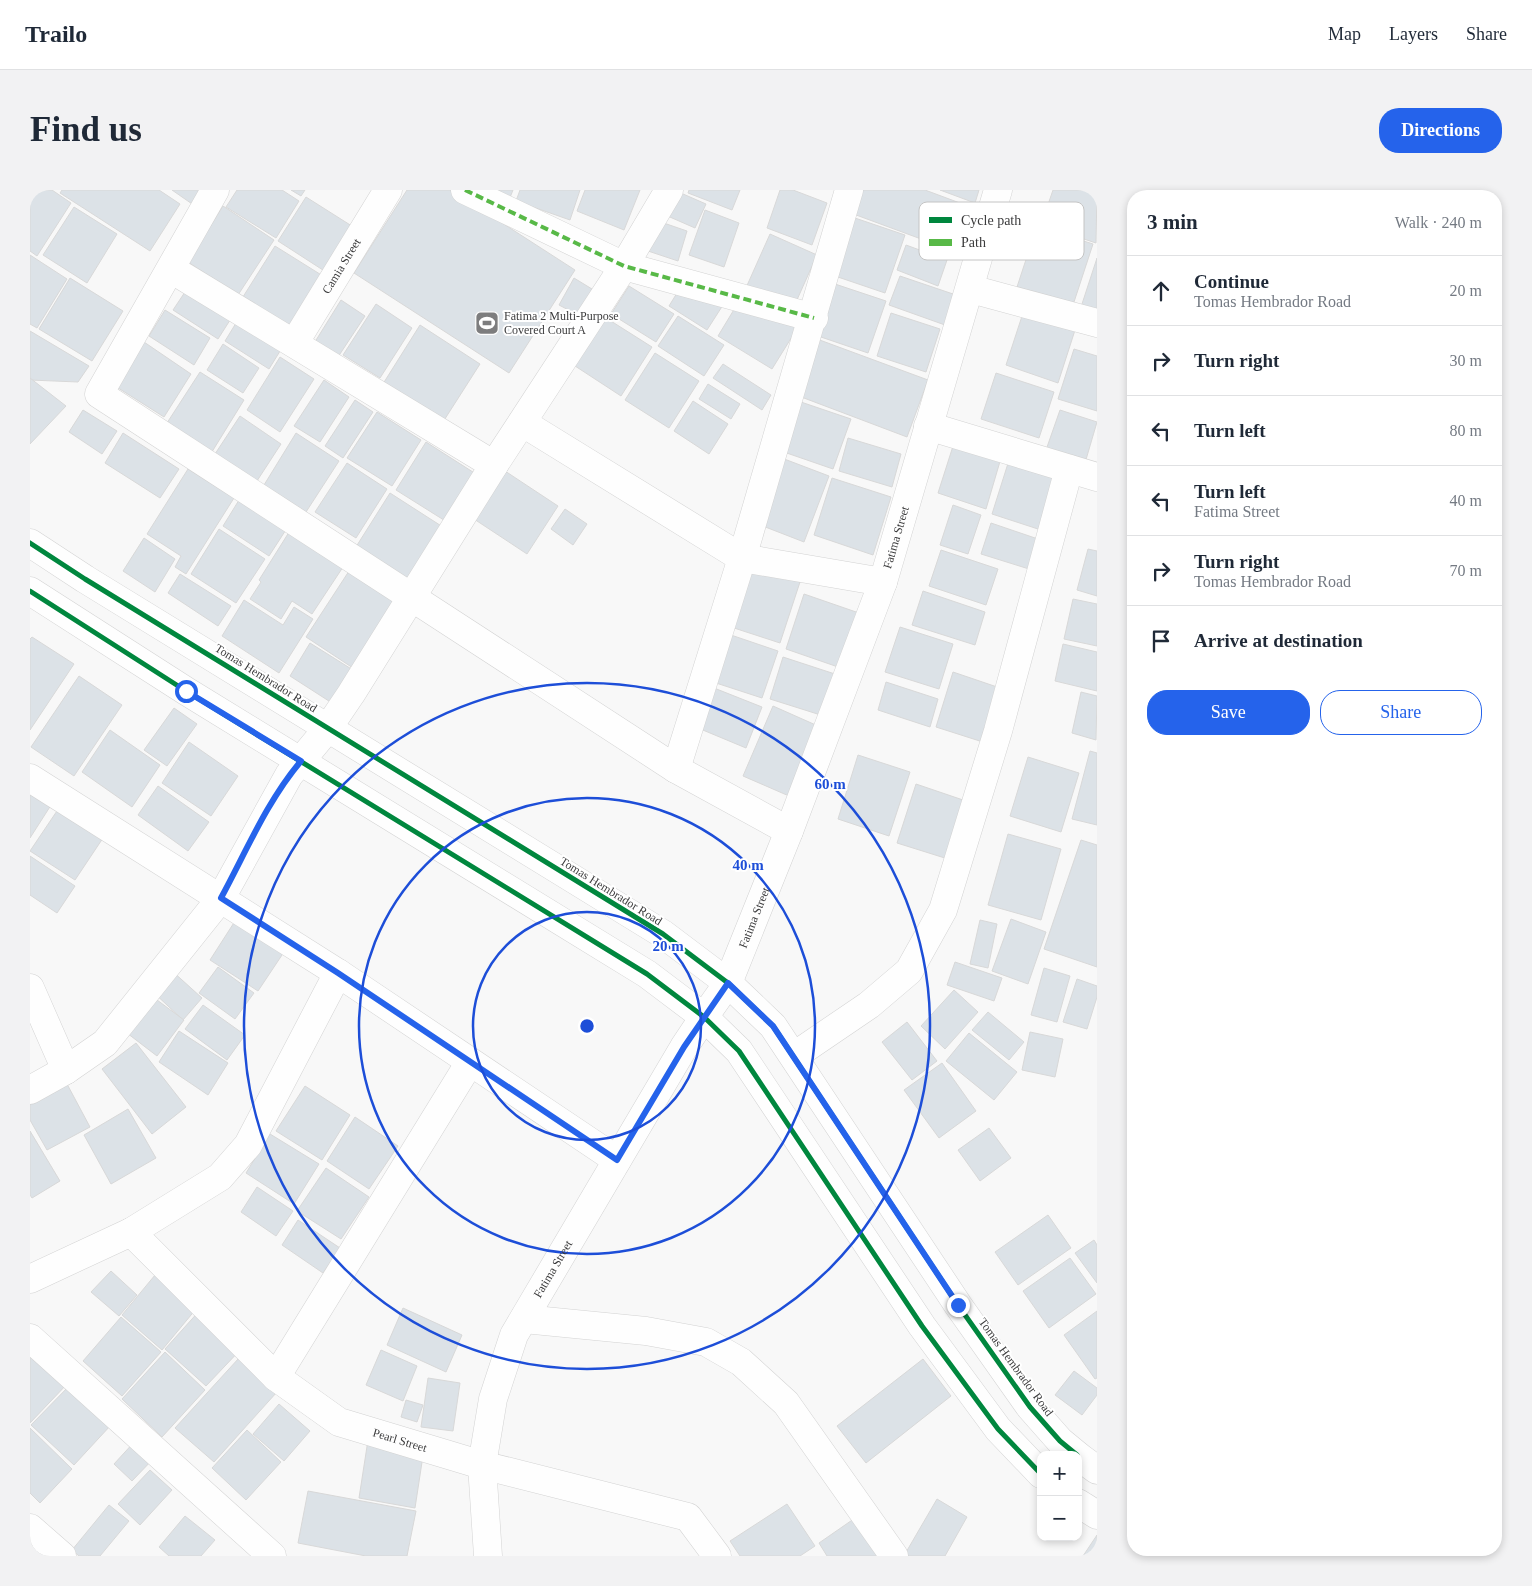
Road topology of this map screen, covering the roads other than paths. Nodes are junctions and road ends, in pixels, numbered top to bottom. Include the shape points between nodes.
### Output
1 (215, 190) edge
2 (388, 190) edge
3 (464, 190) edge
4 (670, 190) edge
5 (849, 190) edge
6 (978, 260) edge
7 (624, 266) junction
8 (171, 268) junction
9 (970, 289) junction
10 (814, 318) junction
11 (1097, 323) edge
12 (295, 342) junction
13 (523, 423) junction
14 (928, 426) junction
15 (494, 465) junction
16 (1069, 469) junction
17 (1097, 477) edge
18 (30, 542) edge
19 (742, 558) junction
20 (883, 582) junction
21 (30, 591) edge
22 (412, 597) junction
23 (328, 728) junction
24 (301, 761) junction
25 (676, 769) junction
26 (30, 778) edge
27 (789, 831) junction
28 (221, 898) junction
29 (338, 973) junction
30 (728, 983) junction
31 (30, 988) edge
32 (704, 1017) junction
33 (794, 1056) junction
34 (470, 1062) junction
35 (66, 1070) junction
36 (30, 1090) edge
37 (617, 1160) junction
38 (131, 1232) junction
39 (30, 1279) edge
40 (524, 1319) junction
41 (30, 1338) edge
42 (276, 1378) junction
43 (1073, 1451) edge
44 (1082, 1458) edge
45 (482, 1465) junction
46 (1037, 1470) edge
47 (1097, 1470) edge
48 (1082, 1506) edge
49 (1097, 1516) edge
50 (30, 1528) edge
51 (62, 1556) edge
52 (272, 1556) edge
53 (488, 1556) edge
54 (717, 1556) edge
55 (894, 1556) edge

1 - 8 street
2 - 12 street, Camia Street
3 - 7 street
4 - 7 street
5 - 10 street
6 - 9 street, Fatima Street
7 - 10 street
7 - 13 street
8 - 12 street
8 - 22 street via 99,394
9 - 11 street
9 - 14 street, Fatima Street
10 - 19 street
12 - 15 street
13 - 15 street
13 - 19 street
14 - 16 street
14 - 20 street, Fatima Street
15 - 22 street
16 - 17 street
16 - 33 street via 998,731 943,910 909,971 869,1005
18 - 23 street, Tomas Hembrador Road
19 - 20 street
19 - 25 street
20 - 27 street, Fatima Street
21 - 24 street
22 - 23 street
22 - 25 street
23 - 24 street
23 - 30 street, Tomas Hembrador Road via 663,934
24 - 28 street via 273,802
24 - 32 street via 647,974
25 - 27 street
26 - 28 street
27 - 30 street, Fatima Street
28 - 29 street
28 - 35 street via 105,1043
29 - 34 street
29 - 38 street via 248,1146 220,1177
30 - 32 street, Fatima Street
30 - 33 street, Tomas Hembrador Road via 773,1026
31 - 35 street
32 - 37 street, Fatima Street
32 - 46 street via 739,1051 922,1326 998,1429
33 - 43 street, Tomas Hembrador Road via 958,1305 1030,1407
34 - 37 street
34 - 42 street
35 - 36 street
37 - 40 street, Fatima Street
38 - 39 street
38 - 42 street, Pearl Street
40 - 45 street, Fatima Street via 514,1335 493,1399
40 - 55 street via 646,1331 706,1342 741,1362 786,1403
41 - 52 street
42 - 45 street, Pearl Street via 339,1422
44 - 47 street, Tomas Hembrador Road
45 - 53 street, Fatima Street
45 - 54 street, Pearl Street via 688,1517
48 - 49 street
50 - 51 street

